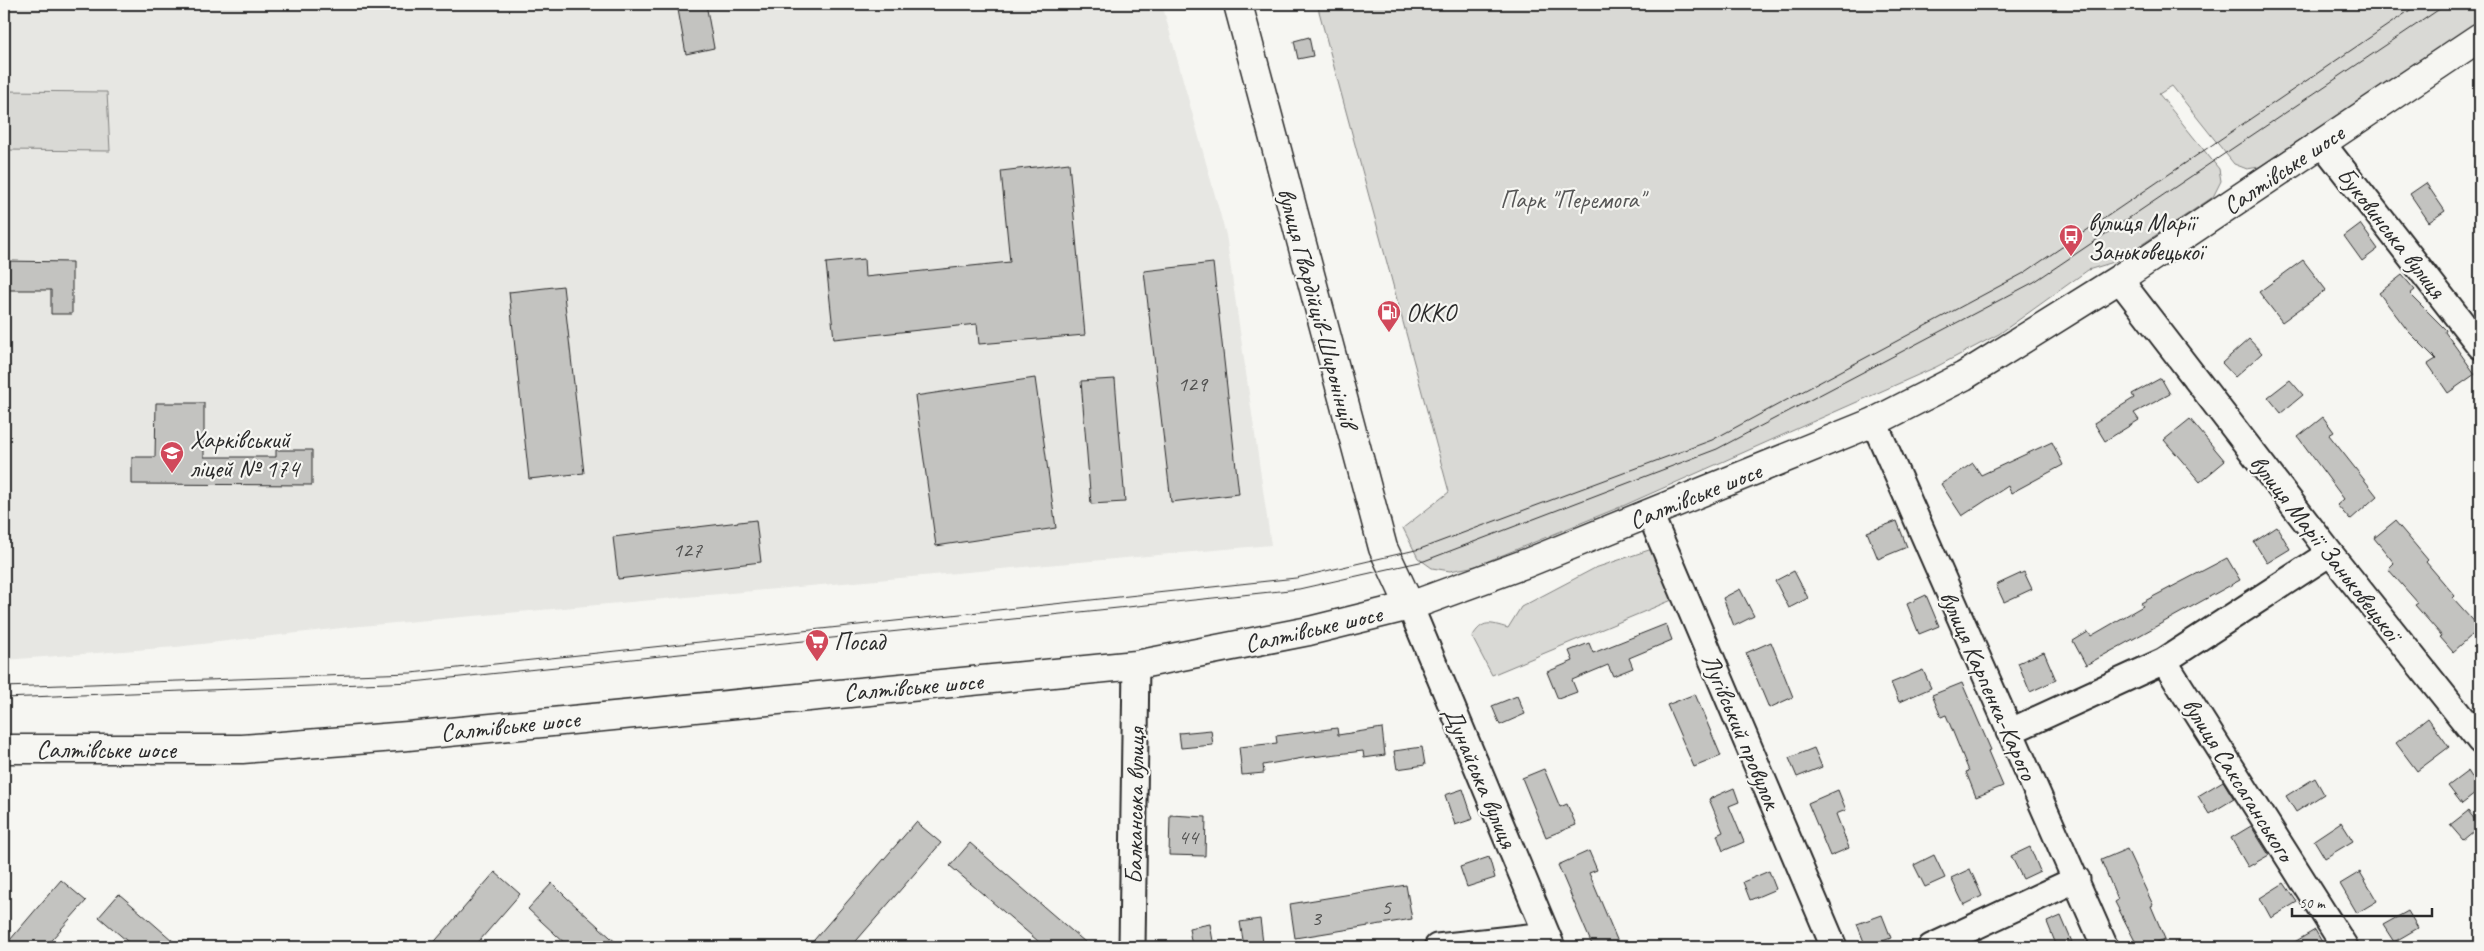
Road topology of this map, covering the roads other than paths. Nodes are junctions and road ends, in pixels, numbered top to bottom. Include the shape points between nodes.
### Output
1 (1238, 4) edge
2 (2480, 37) edge
3 (2322, 143) junction
4 (2119, 280) junction
5 (2480, 346) edge
6 (1874, 422) junction
7 (1650, 514) junction
8 (2330, 553) junction
9 (1410, 606) junction
10 (2164, 661) junction
11 (1136, 665) junction
12 (2009, 732) junction
13 (2480, 741) edge
14 (4, 750) edge
15 (2077, 880) junction
16 (1550, 941) edge
17 (1132, 947) edge
18 (1437, 947) edge
19 (1834, 947) edge
20 (1931, 947) edge
21 (2105, 947) edge
22 (2345, 947) edge

1 - 9 main road, вулиця Гвардійців-Широнінців via 1383,548
2 - 3 main road, Салтівське шосе
3 - 4 main road, Салтівське шосе
3 - 5 street, Буковинська вулиця
4 - 6 main road, Салтівське шосе via 1964,376
4 - 8 street, вулиця Марії Заньковецької
6 - 7 main road, Салтівське шосе
6 - 12 street, вулиця Карпенка-Карого
7 - 9 main road, Салтівське шосе
7 - 19 street, Лугівський провулок
8 - 10 street
8 - 13 street, вулиця Марії Заньковецької
9 - 11 main road, Салтівське шосе via 1309,631
9 - 16 street, Дунайська вулиця
10 - 12 street
10 - 22 street, вулиця Саксаганського
11 - 14 main road, Салтівське шосе via 408,736 242,749
11 - 17 street, Балканська вулиця
12 - 15 street, вулиця Карпенка-Карого
15 - 20 street
15 - 21 street, вулиця Карпенка-Карого
16 - 18 street

